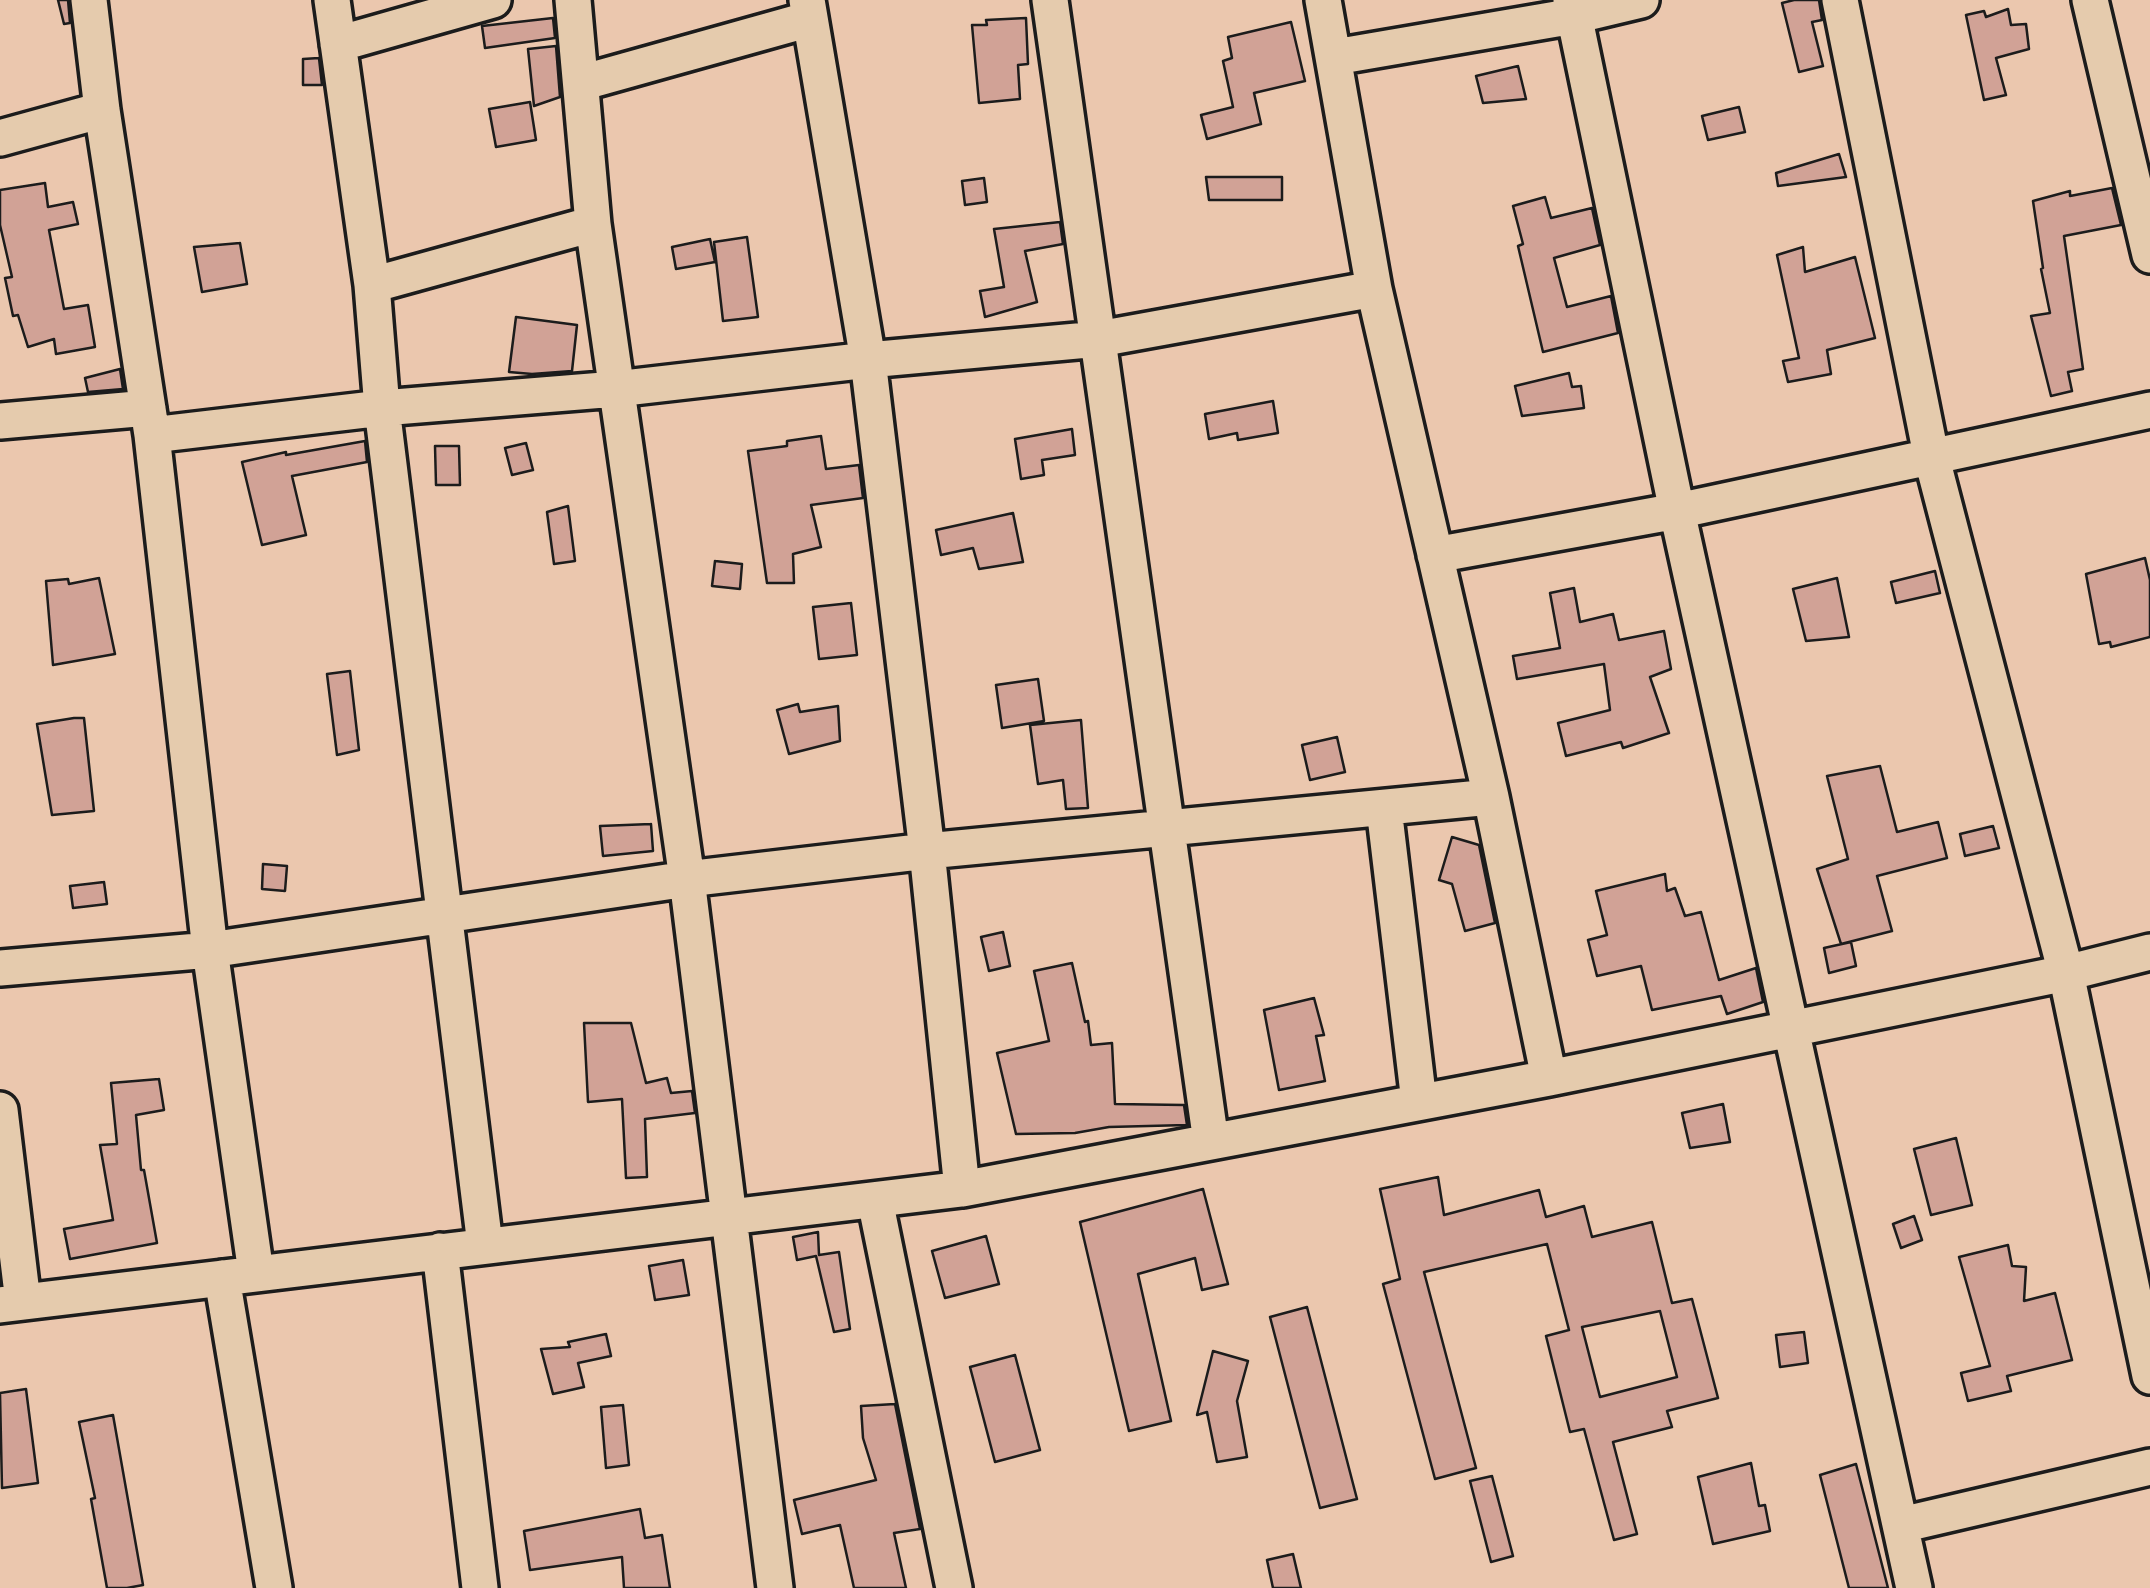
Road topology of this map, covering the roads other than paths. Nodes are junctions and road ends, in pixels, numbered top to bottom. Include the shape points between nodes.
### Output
1 (89, 0) edge
2 (332, 0) edge
3 (493, 0) edge
4 (573, 0) edge
5 (1050, 0) edge
6 (1323, 0) edge
7 (1641, 0) edge
8 (1840, 0) edge
9 (2090, 0) edge
10 (1572, 8) edge
11 (809, 10) edge
12 (338, 44) junction
13 (1336, 57) junction
14 (581, 84) junction
15 (102, 110) junction
16 (0, 138) edge
17 (593, 224) junction
18 (2150, 255) edge
19 (372, 285) junction
20 (1374, 289) junction
21 (1099, 339) junction
22 (868, 360) junction
23 (616, 389) junction
24 (382, 408) junction
25 (2150, 410) edge
26 (0, 421) edge
27 (150, 422) junction
28 (1931, 455) junction
29 (1677, 511) junction
30 (1434, 555) junction
31 (1491, 797) junction
32 (1384, 808) junction
33 (1168, 830) junction
34 (927, 851) junction
35 (687, 879) junction
36 (443, 914) junction
37 (210, 950) junction
38 (2150, 952) edge
39 (0, 968) edge
40 (2066, 973) junction
41 (1791, 1029) junction
42 (1549, 1078) junction
43 (1418, 1102) junction
44 (0, 1110) edge
45 (1211, 1142) junction
46 (962, 1189) junction
47 (875, 1200) junction
48 (730, 1215) junction
49 (485, 1245) junction
50 (440, 1251) junction
51 (239, 1276) junction
52 (11, 1303) edge
53 (2150, 1376) edge
54 (2150, 1467) edge
55 (1900, 1525) junction
56 (274, 1588) edge
57 (480, 1588) edge
58 (775, 1588) edge
59 (954, 1588) edge
60 (1914, 1588) edge

1 - 15 street
2 - 12 street
3 - 12 street
4 - 14 street
5 - 21 street
6 - 13 street
7 - 10 street
8 - 28 street
9 - 18 street
10 - 13 street
10 - 29 street
11 - 14 street
11 - 22 street
12 - 19 street
13 - 20 street
14 - 17 street
15 - 16 street
15 - 27 street
17 - 19 street
17 - 23 street
19 - 24 street
20 - 21 street
20 - 30 street
21 - 22 street
21 - 33 street
22 - 23 street
22 - 34 street
23 - 24 street
23 - 35 street
24 - 27 street
24 - 36 street
25 - 28 street
26 - 27 street
27 - 37 street
28 - 29 street
28 - 40 street
29 - 30 street
29 - 41 street
30 - 31 street
31 - 32 street
31 - 42 street
32 - 33 street
32 - 43 street
33 - 34 street
33 - 45 street
34 - 35 street
34 - 46 street
35 - 36 street
35 - 48 street
36 - 37 street
36 - 49 street
37 - 39 street
37 - 51 street
38 - 40 street
40 - 41 street
40 - 53 street
41 - 42 street
41 - 55 street
42 - 43 street
43 - 45 street
44 - 52 street
45 - 46 street
46 - 47 street
47 - 48 street
47 - 59 street
48 - 49 street
48 - 58 street
49 - 50 street
50 - 51 street
50 - 57 street
51 - 52 street
51 - 56 street
54 - 55 street
55 - 60 street

